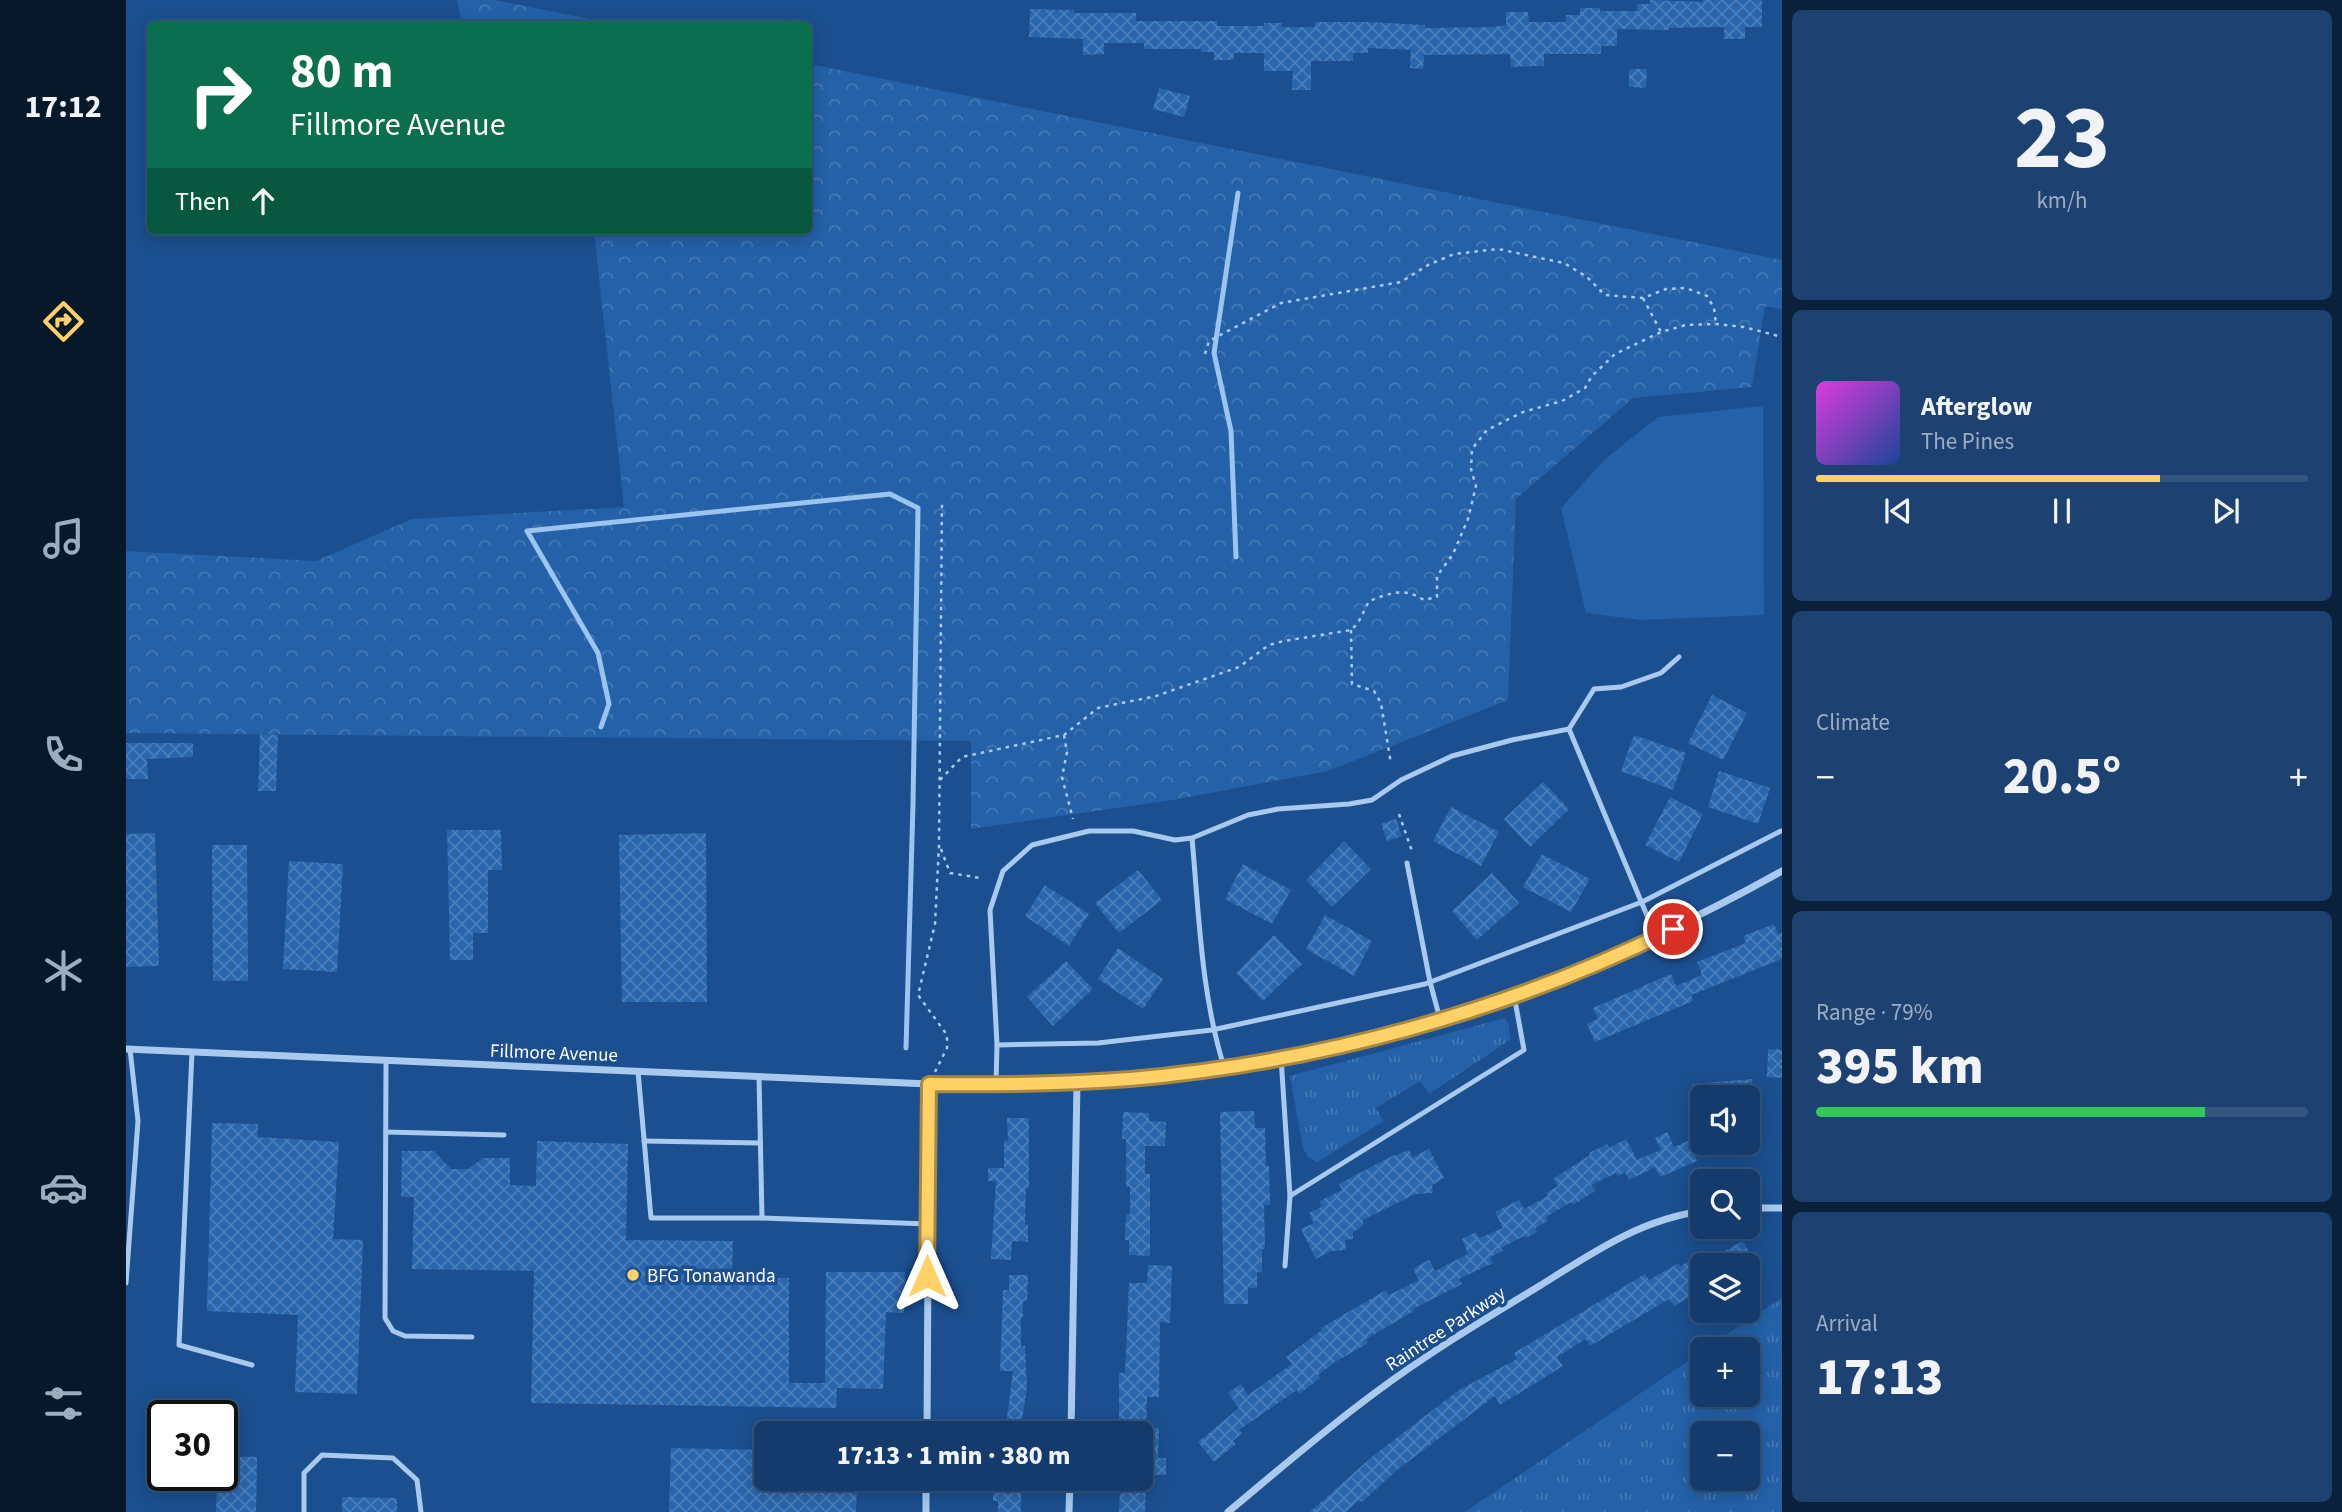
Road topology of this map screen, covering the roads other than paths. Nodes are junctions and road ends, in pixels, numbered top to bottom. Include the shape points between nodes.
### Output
1 (1679, 657) dead end
2 (1569, 729) junction
3 (1781, 831) edge
4 (1192, 838) junction
5 (1407, 863) road end
6 (1782, 871) edge
7 (1642, 902) junction
8 (1656, 937) junction
9 (1430, 982) junction
10 (1514, 995) junction
11 (1440, 1018) junction
12 (1212, 1030) junction
13 (996, 1045) junction
14 (128, 1049) edge
15 (191, 1052) junction
16 (1281, 1057) junction
17 (386, 1060) junction
18 (1224, 1067) junction
19 (638, 1071) junction
20 (759, 1077) junction
21 (1077, 1082) junction
22 (929, 1084) junction
23 (996, 1085) junction
24 (386, 1132) junction
25 (505, 1135) dead end
26 (644, 1141) junction
27 (761, 1143) junction
28 (1290, 1196) junction
29 (1760, 1208) edge
30 (1782, 1208) edge
31 (1690, 1213) edge
32 (762, 1218) junction
33 (928, 1224) junction
34 (1285, 1266) dead end
35 (126, 1283) edge
36 (472, 1337) dead end
37 (251, 1365) dead end
38 (926, 1421) edge
39 (1071, 1421) edge
40 (926, 1491) edge
41 (1070, 1491) edge
42 (303, 1512) edge
43 (421, 1512) edge
44 (926, 1512) edge
45 (1069, 1512) edge
46 (1228, 1512) edge

1 - 2 lane via 1661,673 1621,687 1594,689
2 - 4 lane via 1452,756 1401,780 1372,800 1248,815
2 - 7 lane
3 - 7 lane
4 - 12 lane
4 - 13 lane via 1089,831 1032,845 1003,871 990,910
5 - 9 lane
6 - 8 street, Fillmore Avenue
7 - 8 lane
7 - 9 lane
8 - 10 street, Fillmore Avenue
9 - 11 lane
9 - 12 lane
10 - 11 street, Fillmore Avenue
10 - 28 lane via 1524,1049
11 - 16 street, Fillmore Avenue
12 - 13 lane via 1098,1044
12 - 18 lane
13 - 23 lane
14 - 15 street, Fillmore Avenue
14 - 35 lane via 138,1121
15 - 17 street, Fillmore Avenue
15 - 37 lane via 179,1345
16 - 18 street, Fillmore Avenue
16 - 28 lane
17 - 19 street, Fillmore Avenue
17 - 24 lane
18 - 21 street, Fillmore Avenue
19 - 20 street, Fillmore Avenue
19 - 26 lane
20 - 22 street, Fillmore Avenue
20 - 27 lane
21 - 23 street, Fillmore Avenue
21 - 39 street
22 - 23 street, Fillmore Avenue
22 - 33 street
24 - 25 lane
24 - 36 lane via 385,1318 393,1331 405,1336
26 - 27 lane
26 - 32 lane via 652,1218
27 - 32 lane
28 - 34 lane
29 - 30 street
31 - 46 street, Raintree Parkway via 1623,1235 1470,1329 1371,1396
32 - 33 lane
33 - 38 street
40 - 44 street
41 - 45 street
42 - 43 lane via 304,1473 322,1455 393,1458 417,1480

